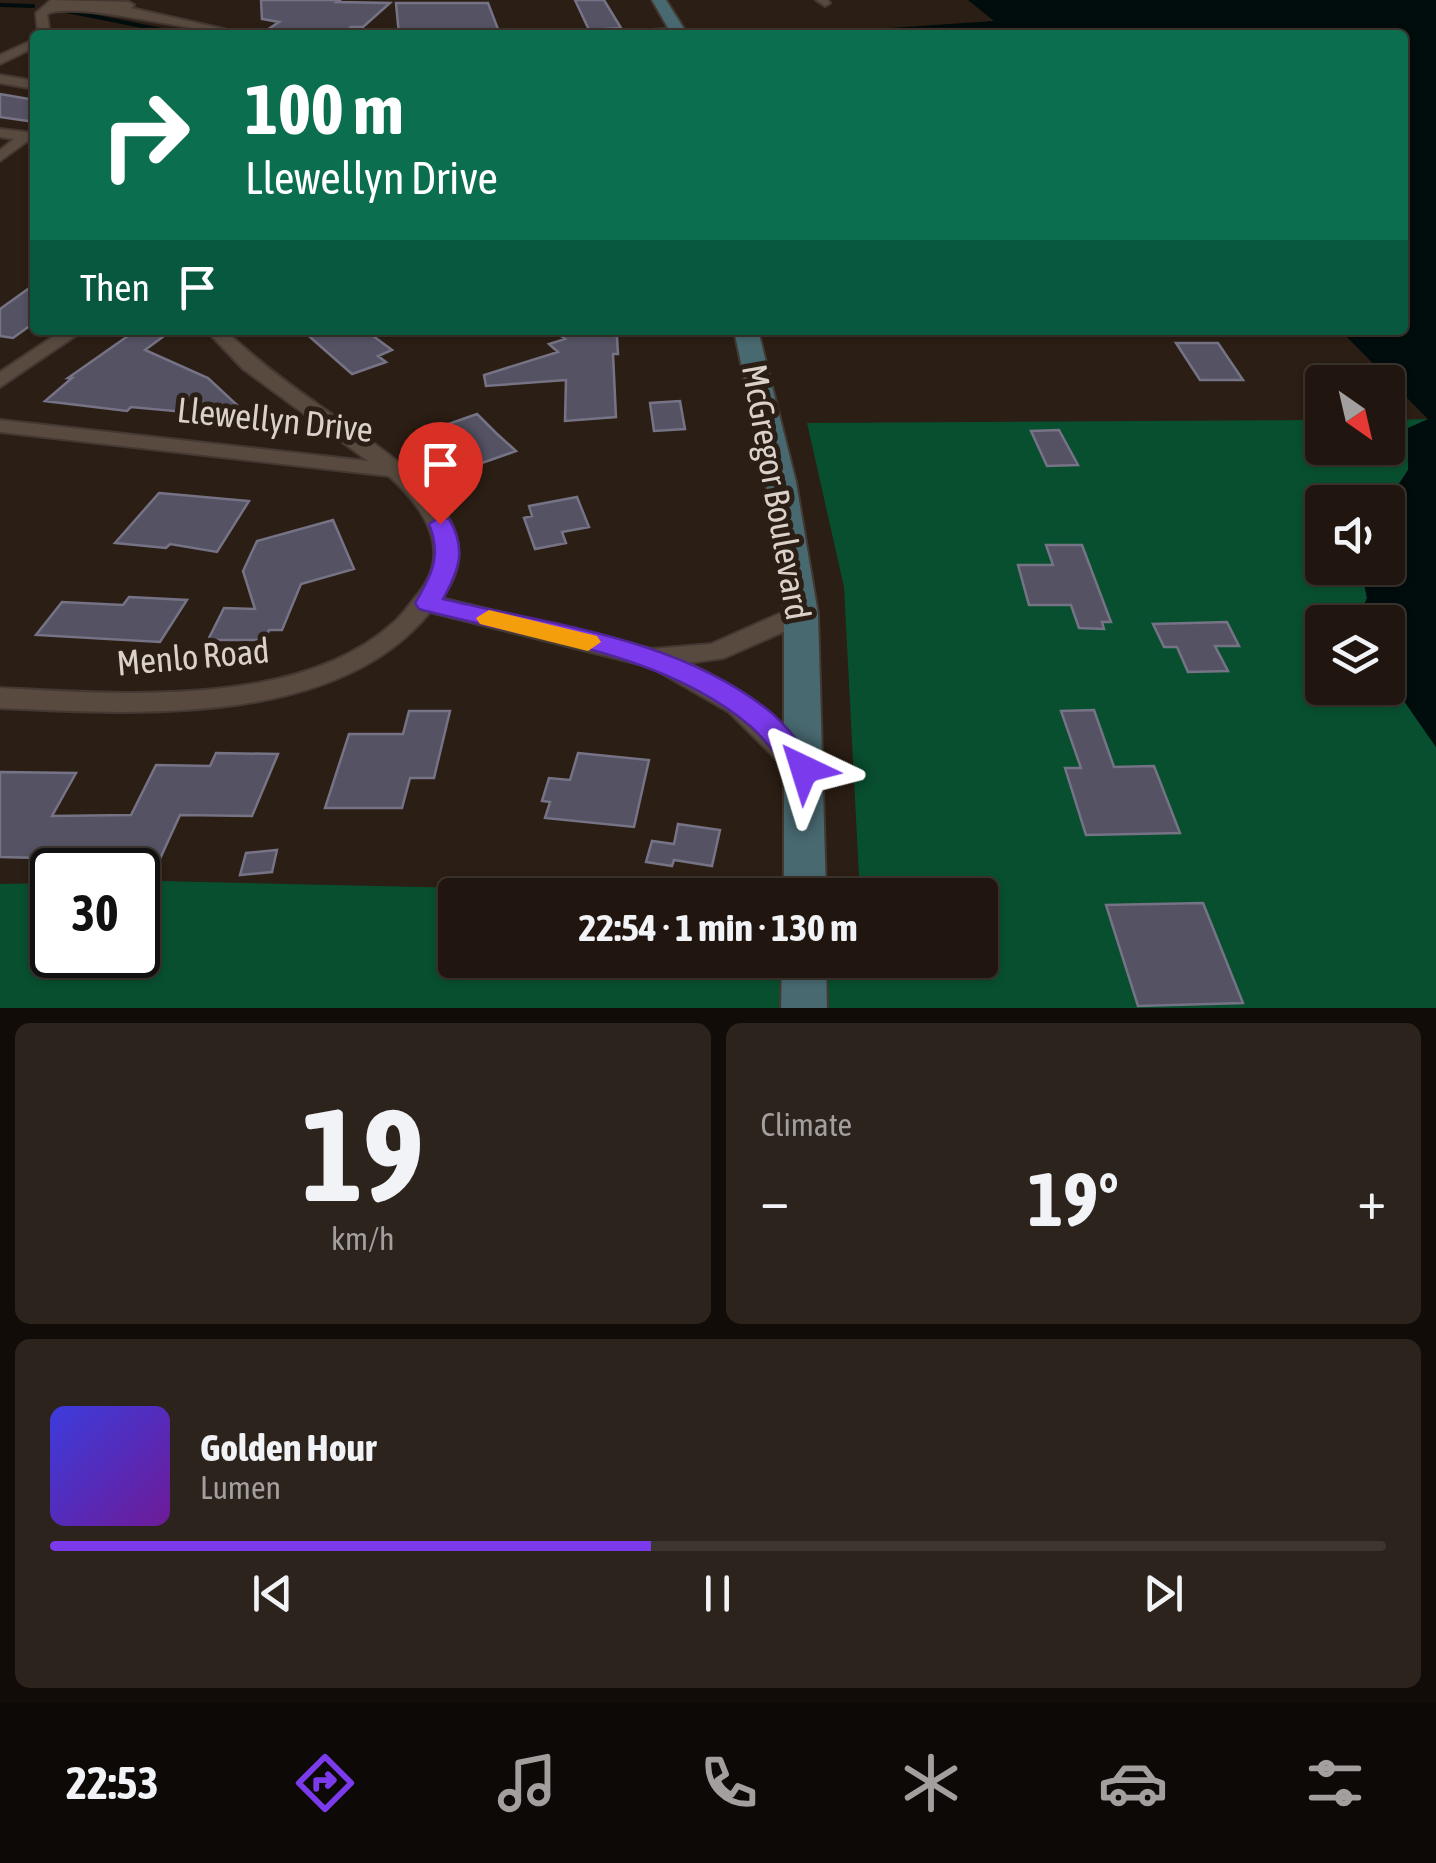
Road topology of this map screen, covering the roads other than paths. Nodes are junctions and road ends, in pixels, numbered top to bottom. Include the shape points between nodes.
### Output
1 (658, 0) edge
2 (56, 2) edge
3 (153, 2) edge
4 (114, 7) junction
5 (44, 30) edge
6 (221, 30) edge
7 (678, 30) edge
8 (30, 45) edge
9 (0, 60) edge
10 (0, 79) edge
11 (30, 84) edge
12 (0, 133) edge
13 (30, 136) edge
14 (30, 137) edge
15 (0, 157) edge
16 (68, 335) edge
17 (220, 335) edge
18 (747, 335) edge
19 (0, 382) edge
20 (0, 426) edge
21 (394, 470) junction
22 (428, 603) junction
23 (800, 614) junction
24 (652, 658) junction
25 (0, 698) edge
26 (804, 769) junction
27 (805, 878) edge
28 (804, 978) edge
29 (804, 1008) edge

1 - 7 main road
2 - 4 street
2 - 5 street via 42,13
3 - 4 street
4 - 6 street
8 - 9 street
10 - 11 street
12 - 13 street
14 - 15 street
16 - 19 street
17 - 21 street via 250,365
18 - 23 main road, McGregor Boulevard via 781,482
20 - 21 street, Llewellyn Drive
21 - 22 street, Llewellyn Drive via 426,501 448,543 446,571
22 - 24 street
22 - 25 street, Menlo Road via 395,638 368,654 261,691 116,701
23 - 24 street via 715,652
23 - 26 main road, McGregor Boulevard
24 - 26 street via 727,693 760,718
26 - 27 main road, McGregor Boulevard
28 - 29 main road

